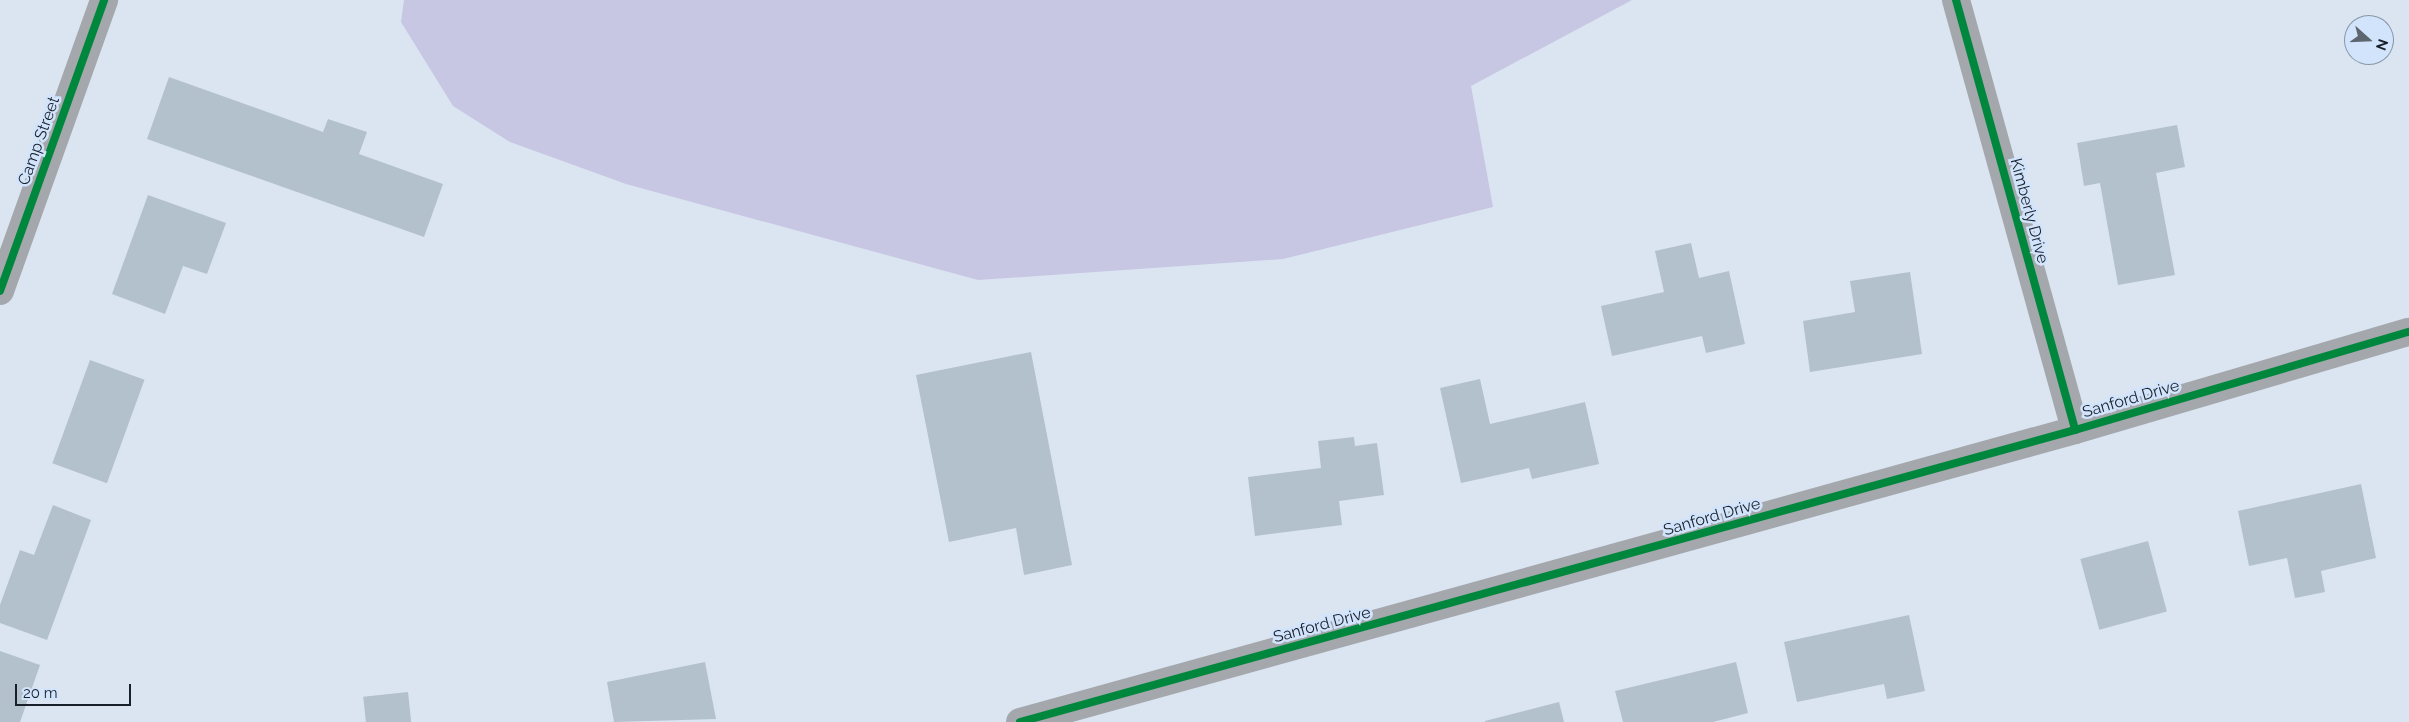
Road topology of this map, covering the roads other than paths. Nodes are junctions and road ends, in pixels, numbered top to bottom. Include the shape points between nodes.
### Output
1 (104, 0) edge
2 (1956, 0) edge
3 (0, 291) edge
4 (2409, 332) edge
5 (2075, 430) junction
6 (1020, 722) edge

1 - 3 street, Camp Street
2 - 5 street, Kimberly Drive
4 - 5 street, Sanford Drive
5 - 6 street, Sanford Drive

